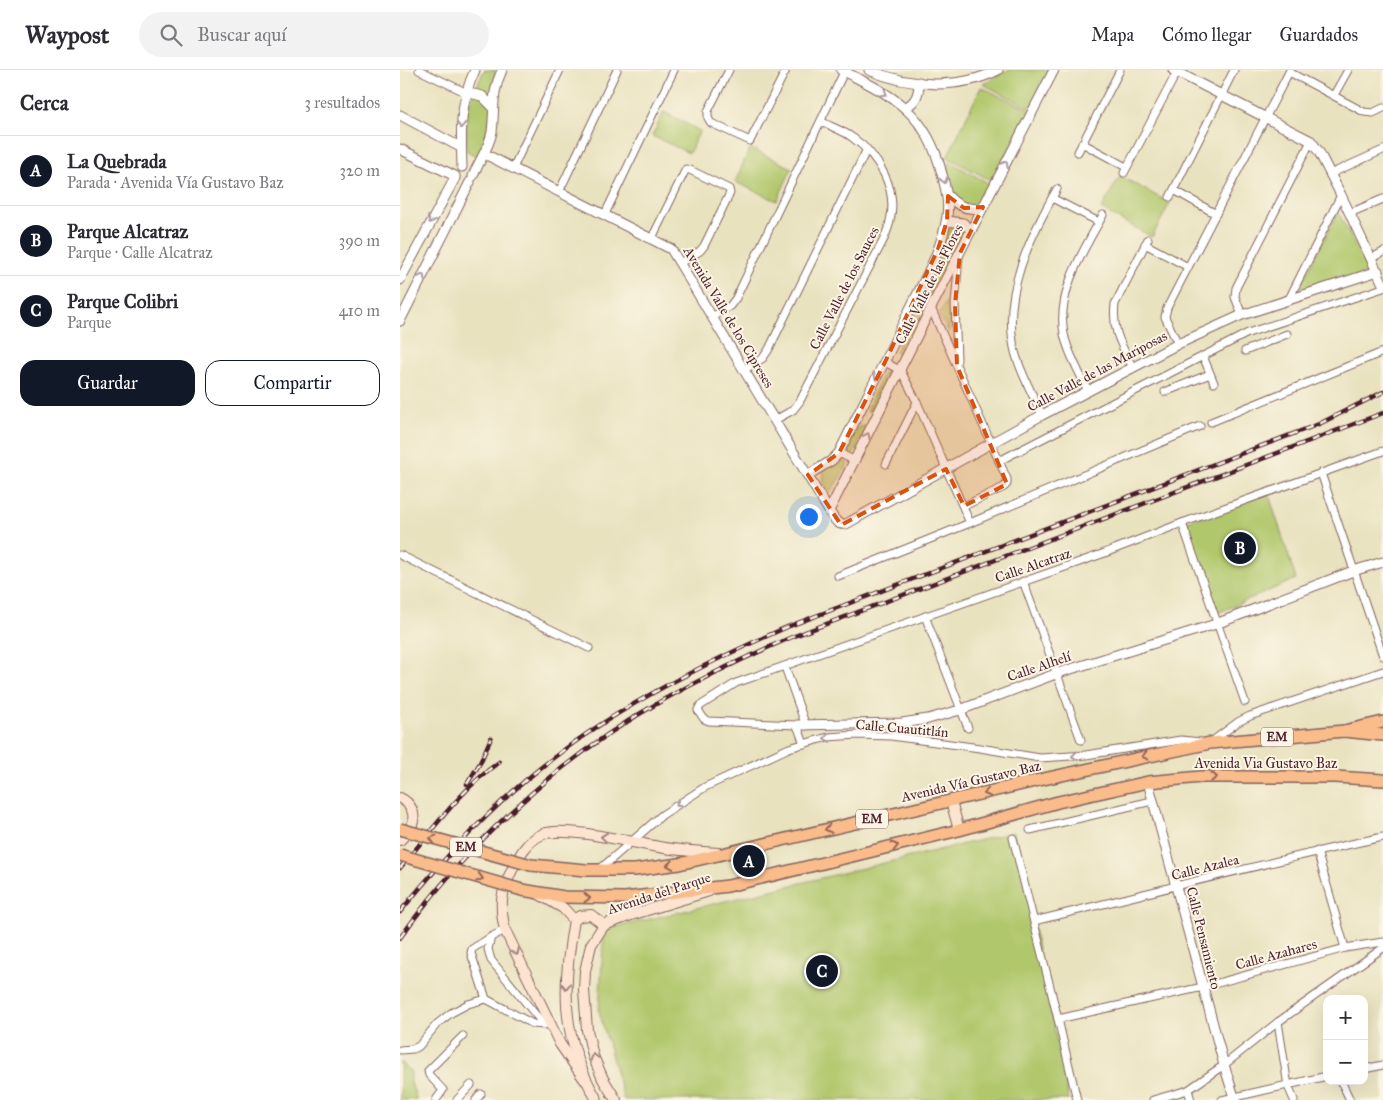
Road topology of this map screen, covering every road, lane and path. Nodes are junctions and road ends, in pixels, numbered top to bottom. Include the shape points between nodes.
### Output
1 (419, 70) edge
2 (474, 70) edge
3 (502, 70) edge
4 (560, 70) edge
5 (616, 70) edge
6 (674, 70) edge
7 (729, 70) edge
8 (786, 70) edge
9 (869, 70) edge
10 (998, 70) edge
11 (1120, 70) edge
12 (1234, 70) edge
13 (1348, 70) edge
14 (843, 71) edge
15 (1052, 71) edge
16 (1176, 71) edge
17 (1290, 71) edge
18 (919, 82) junction
19 (465, 92) junction
20 (1221, 95) junction
21 (1334, 95) junction
22 (493, 107) junction
23 (905, 108) junction
24 (1383, 108) edge
25 (400, 115) edge
26 (1265, 118) junction
27 (822, 122) junction
28 (1311, 141) junction
29 (1082, 143) junction
30 (460, 147) junction
31 (400, 148) edge
32 (867, 149) junction
33 (1383, 150) edge
34 (1078, 152) dead end
35 (485, 154) junction
36 (462, 167) junction
37 (513, 168) junction
38 (1330, 174) junction
39 (455, 177) junction
40 (472, 179) junction
41 (1057, 189) dead end
42 (1174, 190) junction
43 (559, 192) junction
44 (1341, 195) junction
45 (948, 196) junction
46 (1170, 197) dead end
47 (1052, 198) junction
48 (1383, 199) edge
49 (983, 207) junction
50 (1350, 213) junction
51 (605, 214) junction
52 (1216, 214) junction
53 (947, 221) junction
54 (971, 230) junction
55 (652, 238) junction
56 (1383, 252) edge
57 (960, 253) junction
58 (1372, 258) junction
59 (680, 263) junction
60 (1188, 267) junction
61 (1378, 271) junction
62 (400, 280) edge
63 (1383, 284) edge
64 (1383, 288) edge
65 (1289, 299) junction
66 (931, 308) junction
67 (1242, 315) junction
68 (712, 317) junction
69 (400, 321) edge
70 (1272, 324) junction
71 (1287, 334) dead end
72 (1278, 338) junction
73 (1178, 344) junction
74 (1245, 351) dead end
75 (1383, 352) edge
76 (1203, 356) junction
77 (885, 362) junction
78 (957, 366) junction
79 (1133, 368) junction
80 (744, 370) junction
81 (901, 371) junction
82 (1210, 374) junction
83 (1214, 383) dead end
84 (1088, 391) junction
85 (1165, 392) dead end
86 (916, 402) junction
87 (1042, 415) junction
88 (775, 420) junction
89 (1211, 422) dead end
90 (1200, 426) dead end
91 (992, 444) junction
92 (1383, 451) edge
93 (839, 453) junction
94 (855, 461) junction
95 (999, 461) junction
96 (886, 464) dead end
97 (946, 469) junction
98 (1321, 473) junction
99 (808, 475) junction
100 (964, 506) junction
101 (829, 511) junction
102 (970, 523) junction
103 (1182, 523) junction
104 (841, 525) joint
105 (400, 555) edge
106 (1383, 562) edge
107 (1354, 571) junction
108 (838, 576) dead end
109 (1023, 581) junction
110 (925, 616) junction
111 (1216, 624) junction
112 (589, 648) dead end
113 (1383, 656) edge
114 (785, 667) junction
115 (1383, 671) edge
116 (1058, 673) junction
117 (1245, 702) dead end
118 (698, 710) joint
119 (960, 710) junction
120 (1383, 722) edge
121 (802, 725) junction
122 (968, 728) dead end
123 (1344, 731) junction
124 (1383, 735) edge
125 (1081, 740) dead end
126 (1210, 743) junction
127 (804, 744) junction
128 (1383, 780) edge
129 (1148, 782) junction
130 (400, 798) edge
131 (1152, 801) junction
132 (951, 802) junction
133 (400, 830) edge
134 (959, 830) junction
135 (1030, 830) dead end
136 (1383, 837) edge
137 (1013, 838) dead end
138 (400, 840) edge
139 (630, 842) junction
140 (1317, 851) junction
141 (722, 853) junction
142 (400, 855) edge
143 (599, 870) junction
144 (728, 886) junction
145 (1177, 887) junction
146 (538, 893) junction
147 (574, 920) junction
148 (1034, 921) junction
149 (604, 925) junction
150 (505, 930) junction
151 (491, 937) junction
152 (1383, 942) edge
153 (1345, 948) junction
154 (1383, 948) edge
155 (1203, 987) junction
156 (486, 999) junction
157 (1058, 1019) junction
158 (1278, 1022) junction
159 (547, 1024) junction
160 (463, 1036) dead end
161 (400, 1050) edge
162 (1383, 1065) edge
163 (1224, 1066) junction
164 (1368, 1068) edge
165 (1323, 1077) edge
166 (585, 1080) junction
167 (471, 1085) dead end
168 (1344, 1085) edge
169 (1288, 1086) junction
170 (1188, 1090) junction
171 (1234, 1098) edge
172 (436, 1100) edge
173 (457, 1100) edge
174 (597, 1100) edge
175 (616, 1100) edge
176 (1077, 1100) edge
177 (1153, 1100) edge
178 (1191, 1100) edge
179 (1222, 1100) edge
180 (1294, 1100) edge
181 (1350, 1100) edge

1 - 19 street
2 - 19 street
3 - 22 street via 496,84
4 - 37 street
5 - 43 street
6 - 51 street
7 - 8 street via 708,111 708,118 711,123 750,141
9 - 18 street
10 - 18 street via 961,83
11 - 29 street
12 - 20 street
13 - 21 street
14 -> 23 street, Calle Valle de las Flores via 877,88
14 - 27 street
49 -> 15 street, Calle Valle de las Flores
16 - 20 street
16 - 29 street via 1125,170
17 - 21 street
17 - 26 street
18 - 23 street via 918,95
19 - 22 street via 482,96
19 -> 30 street
20 - 26 street
20 - 42 street
21 - 24 street via 1369,113
22 - 35 street via 492,133
23 -> 45 street, Calle Valle de las Flores via 931,140
25 - 30 street
26 - 28 street
26 - 52 street
27 - 32 street, Calle Valle de los Sauces via 851,136
27 - 68 street via 736,298 730,306
28 - 38 street
28 - 67 street via 1236,288 1235,297
29 - 34 street
30 - 36 street
31 - 39 street
32 - 80 street via 769,349 763,358
32 - 88 street, Calle Valle de los Sauces via 886,179 892,199 891,220 800,401 793,410
33 - 38 street
35 - 37 street, Avenida Valle de los Cipreses
35 - 40 street
36 - 39 street
36 - 40 street via 470,169
37 - 43 street, Avenida Valle de los Cipreses
38 - 44 street
39 - 40 street via 460,184 466,185
39 -> 62 street
69 -> 40 street
41 - 47 street
42 - 46 street
42 - 52 street
43 - 51 street, Avenida Valle de los Cipreses
44 - 50 street
44 - 65 street
45 - 49 street via 964,208
45 - 53 street, Calle Valle de las Flores
47 - 84 street via 1101,219 1068,285 1063,316 1064,334
47 - 87 street via 1028,246 1016,283 1011,317 1016,353
48 - 50 street
49 - 54 street, Calle Valle de las Flores
50 - 58 street
51 - 55 street, Avenida Valle de los Cipreses
52 - 60 street
53 - 54 street via 963,223
53 - 77 street, Calle Valle de las Flores via 938,249
54 - 57 street, Calle Valle de las Flores
55 - 59 street, Avenida Valle de los Cipreses via 672,249
55 - 59 street via 686,169 729,189 730,193 704,246
56 - 58 street
57 - 66 street, Calle Valle de las Flores
57 - 78 street via 955,304
58 - 61 street
59 - 68 street, Avenida Valle de los Cipreses
60 - 73 street via 1165,313
60 - 79 street via 1146,242 1115,304 1116,333
61 - 63 street
61 - 65 street, Calle Valle de las Mariposas
64 - 70 street
65 - 67 street, Calle Valle de las Mariposas
66 - 78 street
66 - 81 street, Calle Valle de las Flores
67 - 73 street, Calle Valle de las Mariposas
68 - 80 street, Avenida Valle de los Cipreses
70 - 72 street
70 - 76 street
71 - 72 street
72 - 74 street
73 - 79 street, Calle Valle de las Mariposas
75 - 89 street
76 - 82 street
76 - 95 street
77 - 81 street
77 -> 93 street, Calle Valle de las Flores
78 - 91 street
79 - 84 street, Calle Valle de las Mariposas
80 - 88 street, Avenida Valle de los Cipreses
81 - 86 street
94 -> 81 street, Calle Valle de las Flores
82 - 83 street
82 - 85 street
84 - 87 street, Calle Valle de las Mariposas
86 - 96 street
86 - 97 street
87 - 91 street, Calle Valle de las Mariposas
88 - 99 street, Avenida Valle de los Cipreses
90 - 102 street
91 - 95 street
91 - 97 street, Calle Valle de las Mariposas
92 - 98 street, Calle Alcatraz
93 - 94 street
93 - 99 street, Calle Valle de las Flores
94 - 101 street, Calle Valle de las Flores
95 - 100 street via 1007,484
97 - 100 street
97 - 104 street, Calle Valle de las Mariposas
98 - 103 street, Calle Alcatraz
98 - 107 street
99 - 101 street, Avenida Valle de los Cipreses
100 - 102 street
101 - 104 street, Avenida Valle de los Cipreses
102 - 108 street
103 - 109 street, Calle Alcatraz
103 - 111 street
105 - 112 street
106 - 107 street, Calle Alhelí
107 - 111 street, Calle Alhelí
107 - 113 street
109 - 110 street, Calle Alcatraz
109 - 116 street
110 - 114 street, Calle Alcatraz
110 - 119 street
111 - 116 street, Calle Alhelí
111 - 117 street
114 - 118 street, Calle Alcatraz via 736,683
114 - 121 street
115 - 126 street via 1250,716
116 - 119 street, Calle Alhelí
116 - 125 street
118 - 121 street, Calle Alhelí via 709,721
119 - 121 street, Calle Alhelí via 902,723
119 - 122 street
120 - 123 main road
121 - 127 street
123 - 124 main road, Avenida Via Gustavo Baz / EM
123 - 126 main road, Avenida Via Gustavo Baz / EM
126 -> 127 street, Calle Cuautitlán via 1181,740 1060,758 1040,758 890,736 828,737
126 -> 132 main road, Avenida Vía Gustavo Baz / EM
127 -> 139 street, Calle Cuautitlán via 705,787 662,815
129 -> 128 main road, Avenida Via Gustavo Baz / EM via 1201,777
129 - 131 street, Calle Pensamiento
129 - 134 main road, EM via 1058,802
130 - 138 main road via 412,808 414,818
131 - 135 street
131 - 145 street, Calle Pensamiento
132 - 134 main road
132 -> 141 main road, Avenida Vía Gustavo Baz / EM
143 -> 133 main road, Avenida Vía Gustavo Baz / EM, bridge via 531,865
144 -> 134 main road, EM
136 - 140 street, Calle Azalea
137 - 148 street
139 - 141 main road
139 - 143 street, Calle Cuautitlán
139 -> 150 main road via 559,831 543,834 530,843 521,852 506,882 501,913
140 - 145 street, Calle Azalea
140 - 153 street
141 -> 143 main road, Avenida Vía Gustavo Baz / EM via 679,864 635,870
142 -> 146 main road, EM, bridge
146 -> 144 main road, EM via 625,898
144 - 149 main road, Avenida del Parque
145 - 148 street, Calle Azalea
145 - 155 street, Calle Pensamiento
146 - 147 main road via 563,908
147 - 149 main road via 591,915
147 -> 166 main road via 566,972 567,999 569,1025
148 - 157 street
175 -> 149 main road, Avenida del Parque via 593,1056 584,990 591,946
150 - 151 street
150 -> 159 main road
151 - 156 street via 474,947 471,953
151 - 159 street via 488,949 491,960
152 - 153 street, Calle Azahares
153 - 155 street, Calle Azahares
154 - 158 street
155 - 157 street, Calle Azahares
155 - 163 street, Calle Pensamiento
156 - 159 street via 533,1024
156 - 161 street via 451,1013 419,1046
157 - 176 street
158 - 163 street
158 - 169 street
159 - 166 main road
160 - 172 street via 428,1071 443,1090
162 - 164 street
163 - 170 street
163 - 171 street, Calle Pensamiento
165 - 169 street
166 - 174 main road
167 - 173 street
168 - 181 street
169 - 171 street
169 - 180 street
170 - 177 street
170 - 178 street
171 - 179 street

